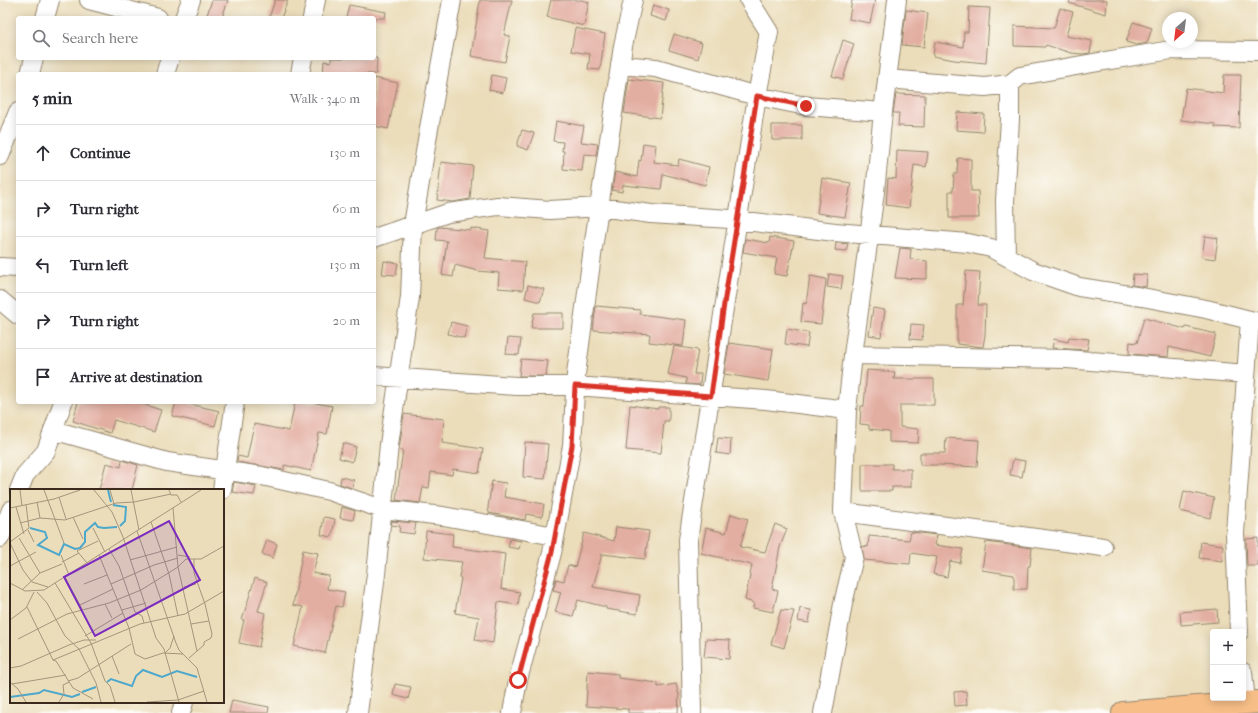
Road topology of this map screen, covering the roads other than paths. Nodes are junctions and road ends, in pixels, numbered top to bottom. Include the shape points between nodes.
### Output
1 (50, 0) edge
2 (89, 0) edge
3 (191, 0) edge
4 (316, 0) edge
5 (452, 0) edge
6 (633, 0) edge
7 (749, 0) edge
8 (897, 0) edge
9 (46, 16) edge
10 (150, 16) edge
11 (185, 16) edge
12 (312, 16) edge
13 (1258, 51) edge
14 (34, 60) edge
15 (169, 60) edge
16 (303, 60) edge
17 (620, 65) junction
18 (30, 72) edge
19 (166, 72) edge
20 (300, 72) edge
21 (887, 79) junction
22 (1010, 84) junction
23 (757, 96) junction
24 (883, 112) junction
25 (16, 117) edge
26 (0, 156) edge
27 (600, 207) junction
28 (737, 220) junction
29 (413, 225) junction
30 (869, 235) junction
31 (376, 237) edge
32 (1006, 256) junction
33 (0, 267) edge
34 (16, 268) edge
35 (0, 300) edge
36 (16, 313) edge
37 (1254, 322) edge
38 (853, 355) junction
39 (1246, 374) junction
40 (376, 376) edge
41 (399, 377) junction
42 (575, 386) junction
43 (711, 396) junction
44 (62, 404) edge
45 (235, 404) edge
46 (847, 410) junction
47 (53, 430) junction
48 (225, 470) junction
49 (19, 489) edge
50 (222, 489) edge
51 (382, 509) junction
52 (842, 512) junction
53 (10, 513) edge
54 (555, 536) junction
55 (0, 538) edge
56 (1103, 547) dead end
57 (1239, 629) edge
58 (1246, 682) edge
59 (184, 703) edge
60 (1252, 703) edge
61 (1200, 710) edge
62 (181, 713) edge
63 (358, 713) edge
64 (512, 713) edge
65 (692, 713) edge
66 (823, 713) edge
67 (1123, 713) edge

1 - 9 street
2 - 10 street
3 - 11 street
4 - 12 street
5 - 29 street
6 - 17 street
7 - 23 street via 769,32
8 - 21 street
13 - 22 street via 1171,50 1020,76
14 - 18 street
15 - 19 street
16 - 20 street
17 - 23 street via 656,68
17 - 27 street
21 - 22 street via 985,87
21 - 24 street
22 - 32 street via 1005,201
23 - 24 street via 806,106
23 - 28 street
24 - 30 street
25 - 26 street
27 - 28 street via 651,214
27 - 29 street via 550,210 498,206 448,213
27 - 42 street
28 - 30 street
28 - 43 street
29 - 31 street
29 - 41 street via 410,298
30 - 32 street via 968,243 991,248
30 - 38 street
32 - 37 street via 1034,271 1079,287 1185,305
33 - 34 street
35 - 36 street
37 - 39 street
38 - 39 street via 1067,359
38 - 46 street
39 - 57 street via 1235,533
40 - 41 street
41 - 42 street via 516,386
41 - 51 street
42 - 43 street
42 - 54 street via 572,446
43 - 46 street
43 - 65 street via 688,540
44 - 47 street
45 - 48 street
46 - 52 street
47 - 48 street via 167,462
47 - 49 street via 46,451 25,475
48 - 50 street
48 - 51 street via 329,491
51 - 54 street via 443,516
51 - 63 street
52 - 56 street
52 - 66 street via 854,557
53 - 55 street
54 - 64 street
58 - 60 street
59 - 62 street
60 - 61 highway
61 - 67 highway

